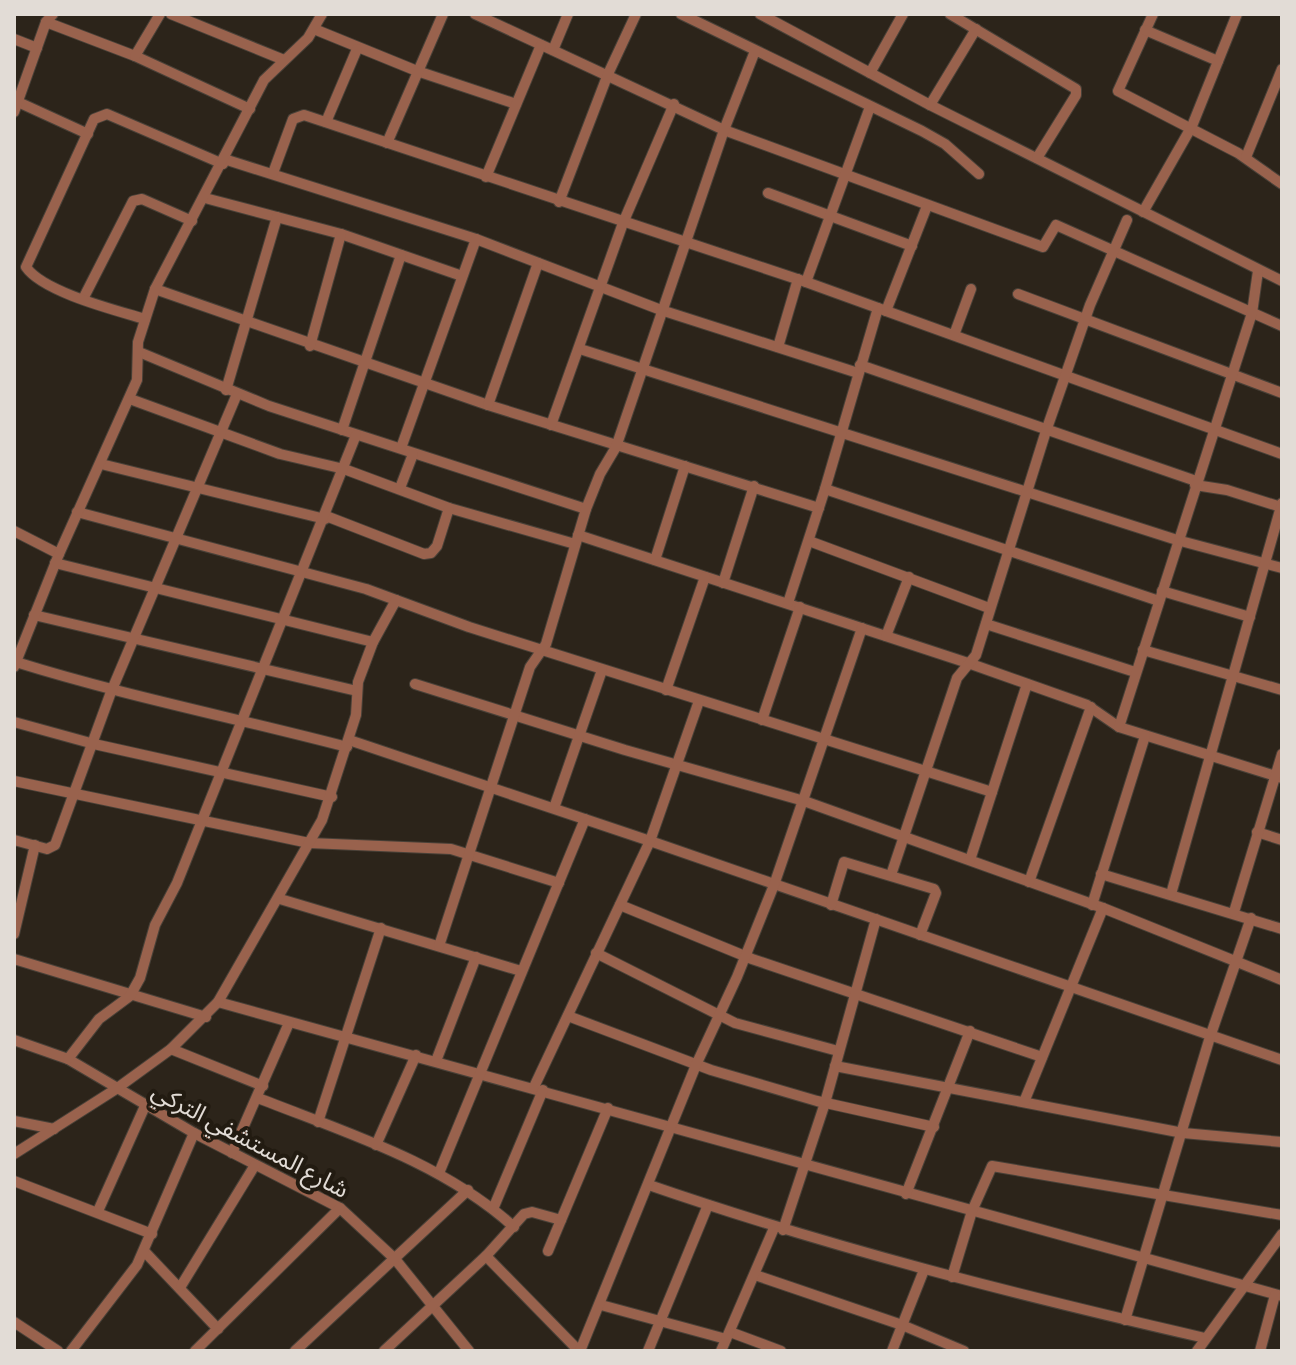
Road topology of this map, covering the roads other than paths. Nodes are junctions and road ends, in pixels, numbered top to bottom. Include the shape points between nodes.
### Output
1 (160, 14) edge
2 (171, 14) edge
3 (322, 14) edge
4 (443, 14) edge
5 (475, 14) edge
6 (568, 14) edge
7 (636, 14) edge
8 (681, 14) edge
9 (903, 14) edge
10 (950, 14) edge
11 (1153, 14) edge
12 (1237, 14) edge
13 (768, 16) edge
14 (49, 18) edge
15 (699, 18) edge
16 (501, 19) edge
17 (314, 29) junction
18 (976, 29) junction
19 (1145, 30) junction
20 (14, 39) edge
21 (541, 45) junction
22 (37, 48) junction
23 (357, 49) junction
24 (553, 50) junction
25 (755, 51) junction
26 (135, 56) junction
27 (284, 60) junction
28 (1218, 61) junction
29 (1282, 69) edge
30 (417, 71) junction
31 (870, 73) junction
32 (608, 74) junction
33 (516, 104) junction
34 (674, 104) junction
35 (930, 105) junction
36 (16, 107) edge
37 (870, 107) junction
38 (250, 109) junction
39 (326, 122) junction
40 (1192, 126) junction
41 (724, 130) junction
42 (88, 134) junction
43 (387, 143) junction
44 (1246, 157) junction
45 (1037, 158) junction
46 (224, 161) junction
47 (273, 173) junction
48 (979, 174) dead end
49 (486, 177) junction
50 (843, 177) junction
51 (1282, 184) edge
52 (768, 193) dead end
53 (205, 198) junction
54 (559, 202) junction
55 (927, 206) junction
56 (1143, 212) junction
57 (830, 214) junction
58 (277, 217) junction
59 (1127, 220) dead end
60 (192, 221) junction
61 (623, 223) junction
62 (341, 234) junction
63 (476, 239) junction
64 (685, 241) junction
65 (912, 246) junction
66 (1113, 250) junction
67 (401, 255) junction
68 (538, 263) junction
69 (14, 265) edge
70 (28, 271) junction
71 (1258, 271) junction
72 (462, 276) junction
73 (802, 281) junction
74 (1282, 281) edge
75 (600, 286) junction
76 (155, 289) junction
77 (971, 289) dead end
78 (1018, 294) dead end
79 (83, 299) junction
80 (882, 309) junction
81 (661, 310) junction
82 (1252, 313) junction
83 (1085, 318) junction
84 (145, 319) junction
85 (245, 323) junction
86 (1282, 326) edge
87 (954, 335) junction
88 (310, 346) junction
89 (778, 347) junction
90 (580, 349) junction
91 (139, 352) junction
92 (366, 364) junction
93 (642, 368) junction
94 (859, 369) junction
95 (1066, 374) junction
96 (1231, 375) junction
97 (425, 383) junction
98 (232, 392) junction
99 (1282, 393) edge
100 (130, 399) junction
101 (488, 405) junction
102 (551, 425) junction
103 (1213, 428) junction
104 (342, 430) junction
105 (220, 431) junction
106 (1046, 431) junction
107 (841, 432) junction
108 (356, 435) junction
109 (616, 447) junction
110 (401, 448) junction
111 (413, 454) junction
112 (1282, 454) edge
113 (101, 464) junction
114 (685, 466) junction
115 (344, 469) junction
116 (1195, 483) junction
117 (198, 486) junction
118 (754, 486) junction
119 (400, 488) junction
120 (825, 489) junction
121 (1025, 492) junction
122 (1282, 505) edge
123 (449, 508) junction
124 (819, 508) junction
125 (586, 509) junction
126 (77, 512) junction
127 (325, 518) junction
128 (14, 531) edge
129 (177, 537) junction
130 (577, 540) junction
131 (1177, 540) junction
132 (809, 541) junction
133 (1007, 551) junction
134 (57, 558) junction
135 (655, 560) junction
136 (1265, 563) junction
137 (1282, 568) edge
138 (300, 571) junction
139 (705, 577) junction
140 (909, 577) junction
141 (723, 583) junction
142 (155, 590) junction
143 (1160, 596) junction
144 (396, 600) junction
145 (788, 603) junction
146 (800, 607) junction
147 (989, 608) junction
148 (34, 615) junction
149 (1250, 617) junction
150 (284, 619) junction
151 (986, 624) junction
152 (862, 628) junction
153 (886, 636) junction
154 (133, 639) junction
155 (373, 642) junction
156 (17, 649) edge
157 (1143, 650) junction
158 (543, 651) junction
159 (15, 664) edge
160 (971, 664) junction
161 (264, 670) junction
162 (602, 670) junction
163 (1135, 672) junction
164 (1233, 676) junction
165 (415, 684) dead end
166 (1027, 684) junction
167 (666, 690) junction
168 (1282, 690) edge
169 (357, 691) junction
170 (111, 692) junction
171 (699, 701) junction
172 (1091, 707) junction
173 (514, 714) junction
174 (242, 720) junction
175 (762, 720) junction
176 (14, 722) edge
177 (1119, 727) junction
178 (579, 736) junction
179 (1145, 736) junction
180 (824, 739) junction
181 (94, 744) junction
182 (348, 744) junction
183 (1282, 754) edge
184 (1209, 755) junction
185 (675, 765) junction
186 (223, 770) junction
187 (926, 771) junction
188 (1279, 777) edge
189 (14, 781) edge
190 (491, 788) junction
191 (992, 792) junction
192 (74, 794) junction
193 (332, 797) junction
194 (804, 801) junction
195 (554, 808) junction
196 (585, 819) junction
197 (201, 823) junction
198 (1257, 832) junction
199 (905, 836) junction
200 (14, 840) edge
201 (1282, 840) edge
202 (650, 841) junction
203 (309, 843) junction
204 (35, 845) junction
205 (470, 853) junction
206 (970, 860) junction
207 (1101, 874) junction
208 (891, 875) junction
209 (1029, 882) junction
210 (559, 883) junction
211 (774, 885) junction
212 (1171, 894) junction
213 (280, 899) junction
214 (620, 905) junction
215 (831, 905) junction
216 (1097, 907) junction
217 (1234, 912) junction
218 (1251, 918) junction
219 (876, 919) junction
220 (381, 928) junction
221 (1282, 929) edge
222 (14, 934) edge
223 (920, 935) junction
224 (439, 946) junction
225 (596, 953) junction
226 (745, 956) junction
227 (476, 957) junction
228 (14, 959) edge
229 (1236, 961) junction
230 (521, 971) junction
231 (1282, 980) edge
232 (1073, 989) junction
233 (854, 992) junction
234 (130, 996) junction
235 (218, 1002) junction
236 (719, 1015) junction
237 (568, 1016) junction
238 (206, 1017) junction
239 (289, 1023) junction
240 (970, 1031) junction
241 (1210, 1037) junction
242 (346, 1038) junction
243 (14, 1040) edge
244 (171, 1049) junction
245 (838, 1051) junction
246 (416, 1055) junction
247 (1042, 1057) junction
248 (68, 1059) junction
249 (1282, 1060) edge
250 (436, 1061) junction
251 (696, 1065) junction
252 (835, 1066) junction
253 (479, 1074) junction
254 (263, 1086) junction
255 (949, 1088) junction
256 (116, 1089) junction
257 (538, 1089) junction
258 (258, 1098) junction
259 (1024, 1102) junction
260 (825, 1103) junction
261 (145, 1106) junction
262 (608, 1108) junction
263 (14, 1121) edge
264 (318, 1122) junction
265 (672, 1126) junction
266 (934, 1127) junction
267 (54, 1129) junction
268 (194, 1133) junction
269 (1183, 1133) junction
270 (1282, 1142) edge
271 (376, 1145) junction
272 (232, 1153) junction
273 (14, 1154) edge
274 (255, 1165) junction
275 (804, 1165) junction
276 (439, 1173) junction
277 (14, 1181) edge
278 (649, 1185) junction
279 (468, 1190) junction
280 (906, 1194) junction
281 (1161, 1196) junction
282 (708, 1205) junction
283 (340, 1208) junction
284 (493, 1209) junction
285 (98, 1211) junction
286 (972, 1211) junction
287 (1282, 1215) edge
288 (561, 1220) junction
289 (514, 1227) junction
290 (778, 1229) junction
291 (152, 1234) junction
292 (1282, 1234) edge
293 (144, 1251) junction
294 (548, 1251) dead end
295 (486, 1256) junction
296 (395, 1259) junction
297 (1142, 1259) junction
298 (924, 1270) junction
299 (755, 1275) junction
300 (952, 1277) junction
301 (181, 1286) junction
302 (1242, 1288) junction
303 (1279, 1296) edge
304 (433, 1305) junction
305 (601, 1305) junction
306 (1125, 1320) junction
307 (661, 1321) junction
308 (14, 1322) edge
309 (902, 1325) junction
310 (218, 1329) junction
311 (728, 1335) junction
312 (1205, 1338) junction
313 (58, 1351) edge
314 (71, 1351) edge
315 (195, 1351) edge
316 (295, 1351) edge
317 (384, 1351) edge
318 (469, 1351) edge
319 (580, 1351) edge
320 (648, 1351) edge
321 (721, 1351) edge
322 (781, 1351) edge
323 (892, 1351) edge
324 (964, 1351) edge
325 (1197, 1351) edge
326 (1260, 1351) edge

1 - 26 street
2 - 27 street
3 - 17 street
4 - 30 street
5 - 16 street
6 - 24 street
7 - 32 street
8 - 15 street
9 - 31 street
10 - 18 street
11 - 19 street
12 - 28 street
13 - 31 street
14 - 22 street
14 - 26 street
15 - 25 street
16 - 21 street
17 - 23 street
17 - 27 street
18 - 35 street
18 - 45 street via 1076,89
19 - 28 street
19 - 40 street via 1118,91
20 - 22 street
21 - 24 street
21 - 33 street
22 - 36 street
23 - 30 street
23 - 39 street
24 - 32 street
25 - 37 street
25 - 41 street
26 - 38 street
27 - 38 street via 264,80
28 - 40 street
29 - 44 street
30 - 33 street
30 - 43 street
31 - 35 street
32 - 34 street
32 - 54 street
33 - 49 street
34 - 41 street
34 - 61 street
35 - 45 street
36 - 42 street
37 - 48 street via 945,144
37 - 50 street
38 - 46 street
39 - 43 street
39 - 47 street via 295,116
40 - 44 street
40 - 56 street
41 - 50 street
41 - 64 street
42 - 46 street via 97,116 107,114
42 - 70 street via 26,264
43 - 49 street
44 - 51 street
45 - 56 street
46 - 47 street
46 - 53 street
47 - 63 street
49 - 54 street
50 - 55 street
50 - 57 street
52 - 57 street
53 - 58 street
53 - 60 street
54 - 61 street
55 - 65 street
55 - 66 street via 1043,247 1054,224
56 - 71 street
57 - 65 street
57 - 73 street
58 - 62 street
58 - 85 street
59 - 66 street
60 - 76 street
60 - 79 street via 142,199 133,201
61 - 64 street
61 - 75 street
62 - 67 street
62 - 88 street
63 - 68 street
63 - 72 street
64 - 73 street
64 - 81 street
65 - 80 street
66 - 82 street
66 - 83 street
67 - 72 street
67 - 92 street
68 - 75 street
68 - 101 street
69 - 70 street
70 - 79 street
71 - 74 street
71 - 82 street
72 - 97 street
73 - 80 street
73 - 89 street
75 - 81 street
75 - 90 street
76 - 84 street
76 - 85 street
77 - 87 street
78 - 83 street
79 - 84 street
80 - 87 street
80 - 94 street
81 - 89 street
81 - 93 street
82 - 86 street
82 - 96 street
83 - 95 street
83 - 96 street
84 - 91 street
85 - 88 street
85 - 98 street
87 - 95 street
88 - 92 street
89 - 94 street
90 - 93 street
90 - 102 street
91 - 98 street
91 - 100 street via 139,374
92 - 97 street
92 - 104 street
93 - 107 street
93 - 109 street
94 - 106 street
94 - 107 street
95 - 103 street
95 - 106 street
96 - 99 street
96 - 103 street
97 - 101 street
97 - 110 street
98 - 104 street
98 - 105 street
100 - 105 street
100 - 113 street
101 - 102 street
102 - 109 street
103 - 112 street
103 - 116 street
104 - 108 street
105 - 115 street via 280,454
105 - 117 street
106 - 116 street
106 - 121 street
107 - 120 street
107 - 121 street
108 - 110 street
108 - 115 street
109 - 114 street
109 - 125 street
110 - 111 street
111 - 119 street
111 - 125 street
113 - 117 street
113 - 126 street
114 - 118 street
114 - 135 street
115 - 119 street
115 - 127 street
116 - 122 street
116 - 131 street
117 - 127 street
117 - 129 street
118 - 124 street
118 - 141 street
119 - 123 street
120 - 124 street
120 - 133 street
121 - 131 street
121 - 133 street
122 - 136 street
123 - 127 street via 437,546 424,554
123 - 130 street
124 - 132 street
125 - 130 street
126 - 129 street
126 - 134 street
127 - 138 street
128 - 134 street
129 - 138 street
129 - 142 street
130 - 135 street
130 - 158 street
131 - 136 street
131 - 143 street
132 - 140 street
132 - 145 street
133 - 143 street
133 - 147 street
134 - 142 street
134 - 148 street
135 - 139 street
136 - 137 street
136 - 149 street
138 - 144 street
138 - 150 street
139 - 141 street
139 - 167 street
140 - 147 street
140 - 153 street
141 - 145 street
142 - 150 street
142 - 154 street
143 - 149 street
143 - 157 street
144 - 155 street
144 - 158 street
145 - 146 street
146 - 152 street
146 - 175 street
147 - 151 street
148 - 154 street
148 - 156 street
149 - 164 street
150 - 155 street
150 - 161 street
151 - 160 street
151 - 163 street
152 - 153 street
152 - 180 street
153 - 160 street
154 - 161 street
154 - 170 street
155 - 169 street
156 - 159 street
157 - 163 street
157 - 164 street
158 - 162 street
158 - 173 street via 530,667
159 - 170 street
160 - 166 street
160 - 187 street via 957,678
161 - 169 street
161 - 174 street
162 - 167 street
162 - 178 street
163 - 177 street
164 - 168 street
164 - 184 street
165 - 173 street
166 - 172 street
166 - 191 street
167 - 171 street
169 - 182 street
170 - 174 street
170 - 181 street
171 - 175 street
171 - 185 street
172 - 177 street
172 - 209 street
173 - 178 street
173 - 190 street
174 - 182 street
174 - 186 street
175 - 180 street
176 - 181 street
177 - 179 street
178 - 185 street
178 - 195 street
179 - 184 street
179 - 207 street
180 - 187 street
180 - 194 street
181 - 186 street
181 - 192 street
182 - 190 street
182 - 193 street
183 - 188 street
184 - 188 street
184 - 212 street
185 - 194 street
185 - 202 street
186 - 193 street
186 - 197 street
187 - 191 street
187 - 199 street
188 - 198 street
189 - 192 street
190 - 195 street
190 - 205 street
191 - 206 street
192 - 197 street
192 - 204 street via 55,845
193 - 203 street
194 - 199 street
194 - 211 street
195 - 196 street
196 - 202 street
196 - 210 street
197 - 203 street
197 - 234 street
198 - 201 street
198 - 217 street
199 - 206 street
199 - 208 street
200 - 204 street
202 - 211 street
202 - 214 street
203 - 205 street
203 - 213 street
204 - 222 street
205 - 210 street
205 - 224 street
206 - 209 street
207 - 212 street
207 - 216 street
208 - 215 street via 844,862
208 - 223 street via 936,890
209 - 216 street
210 - 230 street
211 - 215 street
211 - 226 street
212 - 217 street
213 - 220 street
213 - 235 street
214 - 225 street
214 - 226 street
215 - 219 street
216 - 229 street
216 - 232 street
217 - 218 street
218 - 221 street
218 - 229 street
219 - 223 street
219 - 233 street
220 - 224 street
220 - 242 street
223 - 232 street
224 - 227 street
225 - 236 street
225 - 237 street
226 - 233 street
226 - 236 street
227 - 230 street
227 - 250 street
228 - 234 street
229 - 231 street
229 - 241 street
230 - 253 street
232 - 241 street
232 - 247 street
233 - 240 street
233 - 245 street
234 - 238 street
234 - 248 street via 99,1019
235 - 238 street
235 - 239 street
236 - 245 street
236 - 251 street
237 - 251 street
237 - 257 street
238 - 244 street
239 - 242 street
239 - 254 street
240 - 247 street
240 - 255 street
241 - 249 street
241 - 269 street
242 - 246 street
242 - 264 street
243 - 248 street, شارع المستشفي التركي
244 - 254 street
244 - 256 street
245 - 252 street
246 - 250 street
246 - 271 street
247 - 259 street
248 - 256 street, شارع المستشفي التركي
250 - 253 street
251 - 260 street
251 - 265 street
252 - 255 street
252 - 260 street
253 - 257 street
253 - 276 street
254 - 258 street
255 - 259 street
255 - 266 street
256 - 261 street, شارع المستشفي التركي
256 - 267 street
257 - 262 street
257 - 284 street
258 - 264 street
258 - 272 street
259 - 269 street
260 - 266 street
260 - 275 street
261 - 268 street, شارع المستشفي التركي
261 - 285 street
262 - 265 street
262 - 288 street
263 - 267 street
264 - 271 street
265 - 275 street
265 - 278 street
266 - 280 street
267 - 273 street
268 - 272 street, شارع المستشفي التركي
268 - 291 street
269 - 270 street
269 - 281 street
271 - 276 street
272 - 274 street, شارع المستشفي التركي
274 - 283 street, شارع المستشفي التركي
274 - 301 street
275 - 280 street
275 - 290 street
276 - 279 street
277 - 285 street
278 - 282 street
278 - 305 street
279 - 284 street
279 - 296 street
280 - 286 street
281 - 286 street via 992,1166
281 - 287 street
281 - 297 street
282 - 290 street
282 - 307 street
283 - 296 street, شارع المستشفي التركي
283 - 310 street
284 - 289 street
285 - 291 street
286 - 297 street
286 - 300 street
288 - 289 street via 527,1212
288 - 294 street
289 - 295 street
290 - 298 street
290 - 299 street
291 - 293 street
292 - 302 street
293 - 301 street
293 - 314 street
295 - 304 street
295 - 319 street
296 - 304 street, شارع المستشفي التركي
296 - 316 street
297 - 302 street
297 - 306 street
298 - 300 street
298 - 309 street
299 - 309 street
299 - 311 street
300 - 306 street
301 - 310 street
302 - 303 street
302 - 312 street
303 - 326 street
304 - 317 street
304 - 318 street, شارع المستشفي التركي
305 - 307 street
305 - 319 street
306 - 312 street
307 - 311 street
307 - 320 street
308 - 313 street
309 - 323 street
309 - 324 street
310 - 315 street
311 - 321 street
311 - 322 street
312 - 325 street

